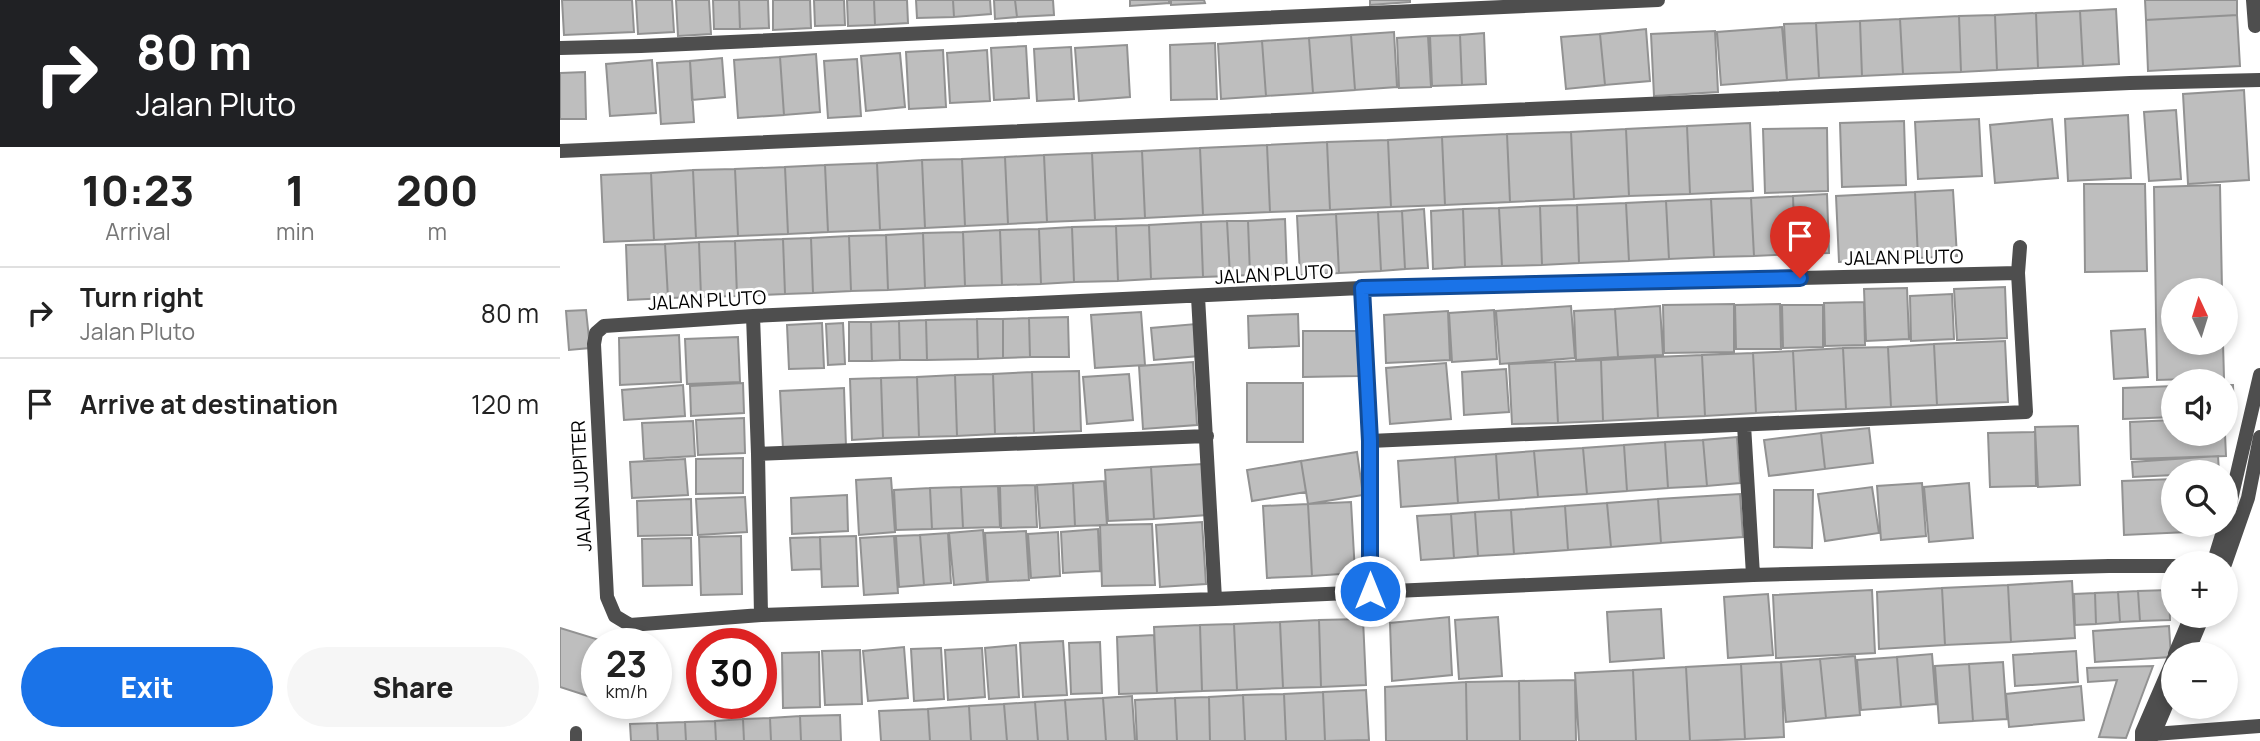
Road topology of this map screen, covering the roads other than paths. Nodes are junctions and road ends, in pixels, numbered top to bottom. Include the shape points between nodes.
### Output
1 (1658, 0) edge
2 (2253, 0) edge
3 (1547, 3) edge
4 (2255, 26) dead end
5 (560, 48) edge
6 (2260, 80) edge
7 (560, 151) edge
8 (2020, 247) dead end
9 (2018, 273) junction
10 (1362, 288) junction
11 (1198, 298) junction
12 (753, 316) junction
13 (616, 324) joint
14 (2260, 375) edge
15 (1744, 425) junction
16 (1208, 436) junction
17 (2260, 437) edge
18 (1370, 441) junction
19 (758, 454) junction
20 (2238, 468) edge
21 (2230, 551) edge
22 (2161, 566) edge
23 (1753, 575) junction
24 (1370, 591) junction
25 (1215, 599) junction
26 (761, 615) junction
27 (630, 625) junction
28 (629, 628) edge
29 (2161, 687) edge
30 (2161, 713) edge
31 (2260, 726) edge
32 (2148, 739) edge

1 - 3 street
2 - 4 street
3 - 5 street
6 - 7 street
8 - 9 street
9 - 10 street, JALAN PLUTO
9 - 15 street via 2026,412
10 - 11 street, JALAN PLUTO
10 - 18 street
11 - 12 street, JALAN PLUTO
11 - 16 street
12 - 13 street, JALAN PLUTO
12 - 19 street
13 - 27 street, JALAN JUPITER via 596,333 594,344 606,587 615,616
14 - 20 street
15 - 18 street
15 - 23 street
16 - 19 street
16 - 25 street
17 - 21 street via 2248,498
18 - 24 street
19 - 26 street
22 - 23 street
23 - 24 street
24 - 25 street
25 - 26 street
26 - 27 street
27 - 28 lane
29 - 32 street via 2142,732
30 - 32 street
31 - 32 street

